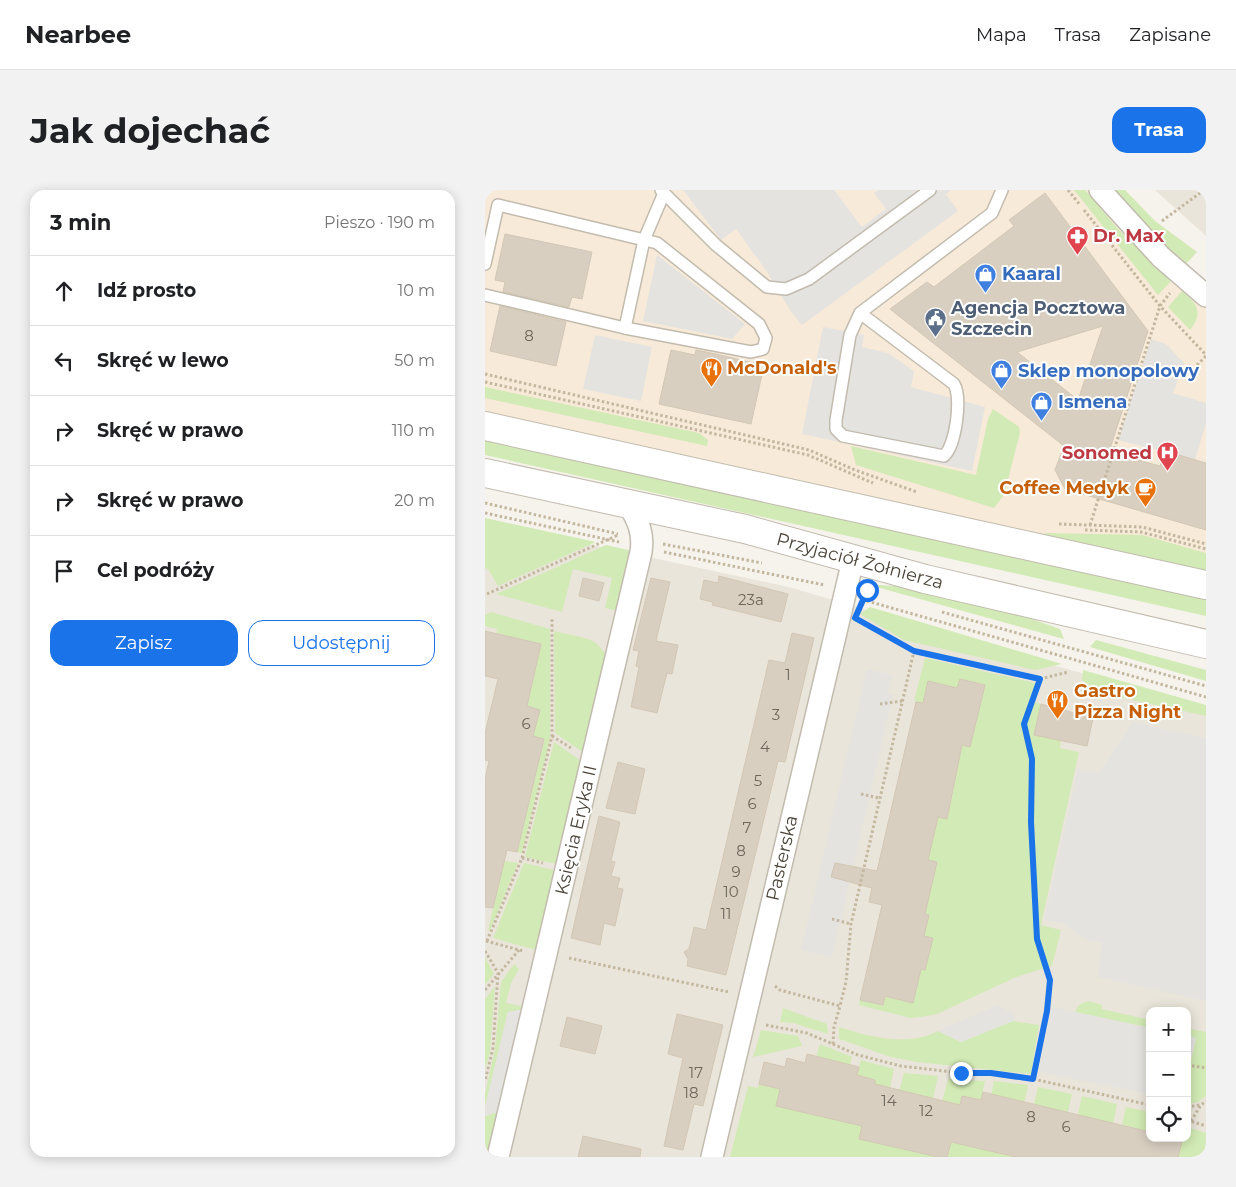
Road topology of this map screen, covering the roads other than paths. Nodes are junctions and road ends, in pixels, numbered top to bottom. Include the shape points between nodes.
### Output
1 (930, 190) edge
2 (1002, 190) edge
3 (1100, 190) edge
4 (662, 192) edge
5 (644, 240) junction
6 (485, 264) edge
7 (485, 295) edge
8 (1206, 296) edge
9 (860, 313) junction
10 (625, 328) junction
11 (485, 426) edge
12 (485, 473) edge
13 (629, 505) junction
14 (853, 560) junction
15 (1206, 585) edge
16 (1206, 644) edge
17 (498, 1157) edge
18 (712, 1157) edge

1 - 4 lane via 809,279 786,289 767,287
2 - 9 lane via 992,213
3 - 8 street via 1155,251
4 - 5 lane
5 - 6 lane via 498,204
5 - 10 lane
5 - 10 lane via 657,243 759,324 766,338 763,349 751,352
7 - 10 lane
9 - 9 lane via 850,335 836,429 843,436 944,456 951,450 959,399 954,384
11 - 15 street
12 - 13 street, Przyjaciół Żołnierza
13 - 14 street, Przyjaciół Żołnierza via 745,529
13 - 17 street, Księcia Eryka II via 639,521 642,547
14 - 16 street, Przyjaciół Żołnierza via 1029,605
14 - 18 street, Pasterska

